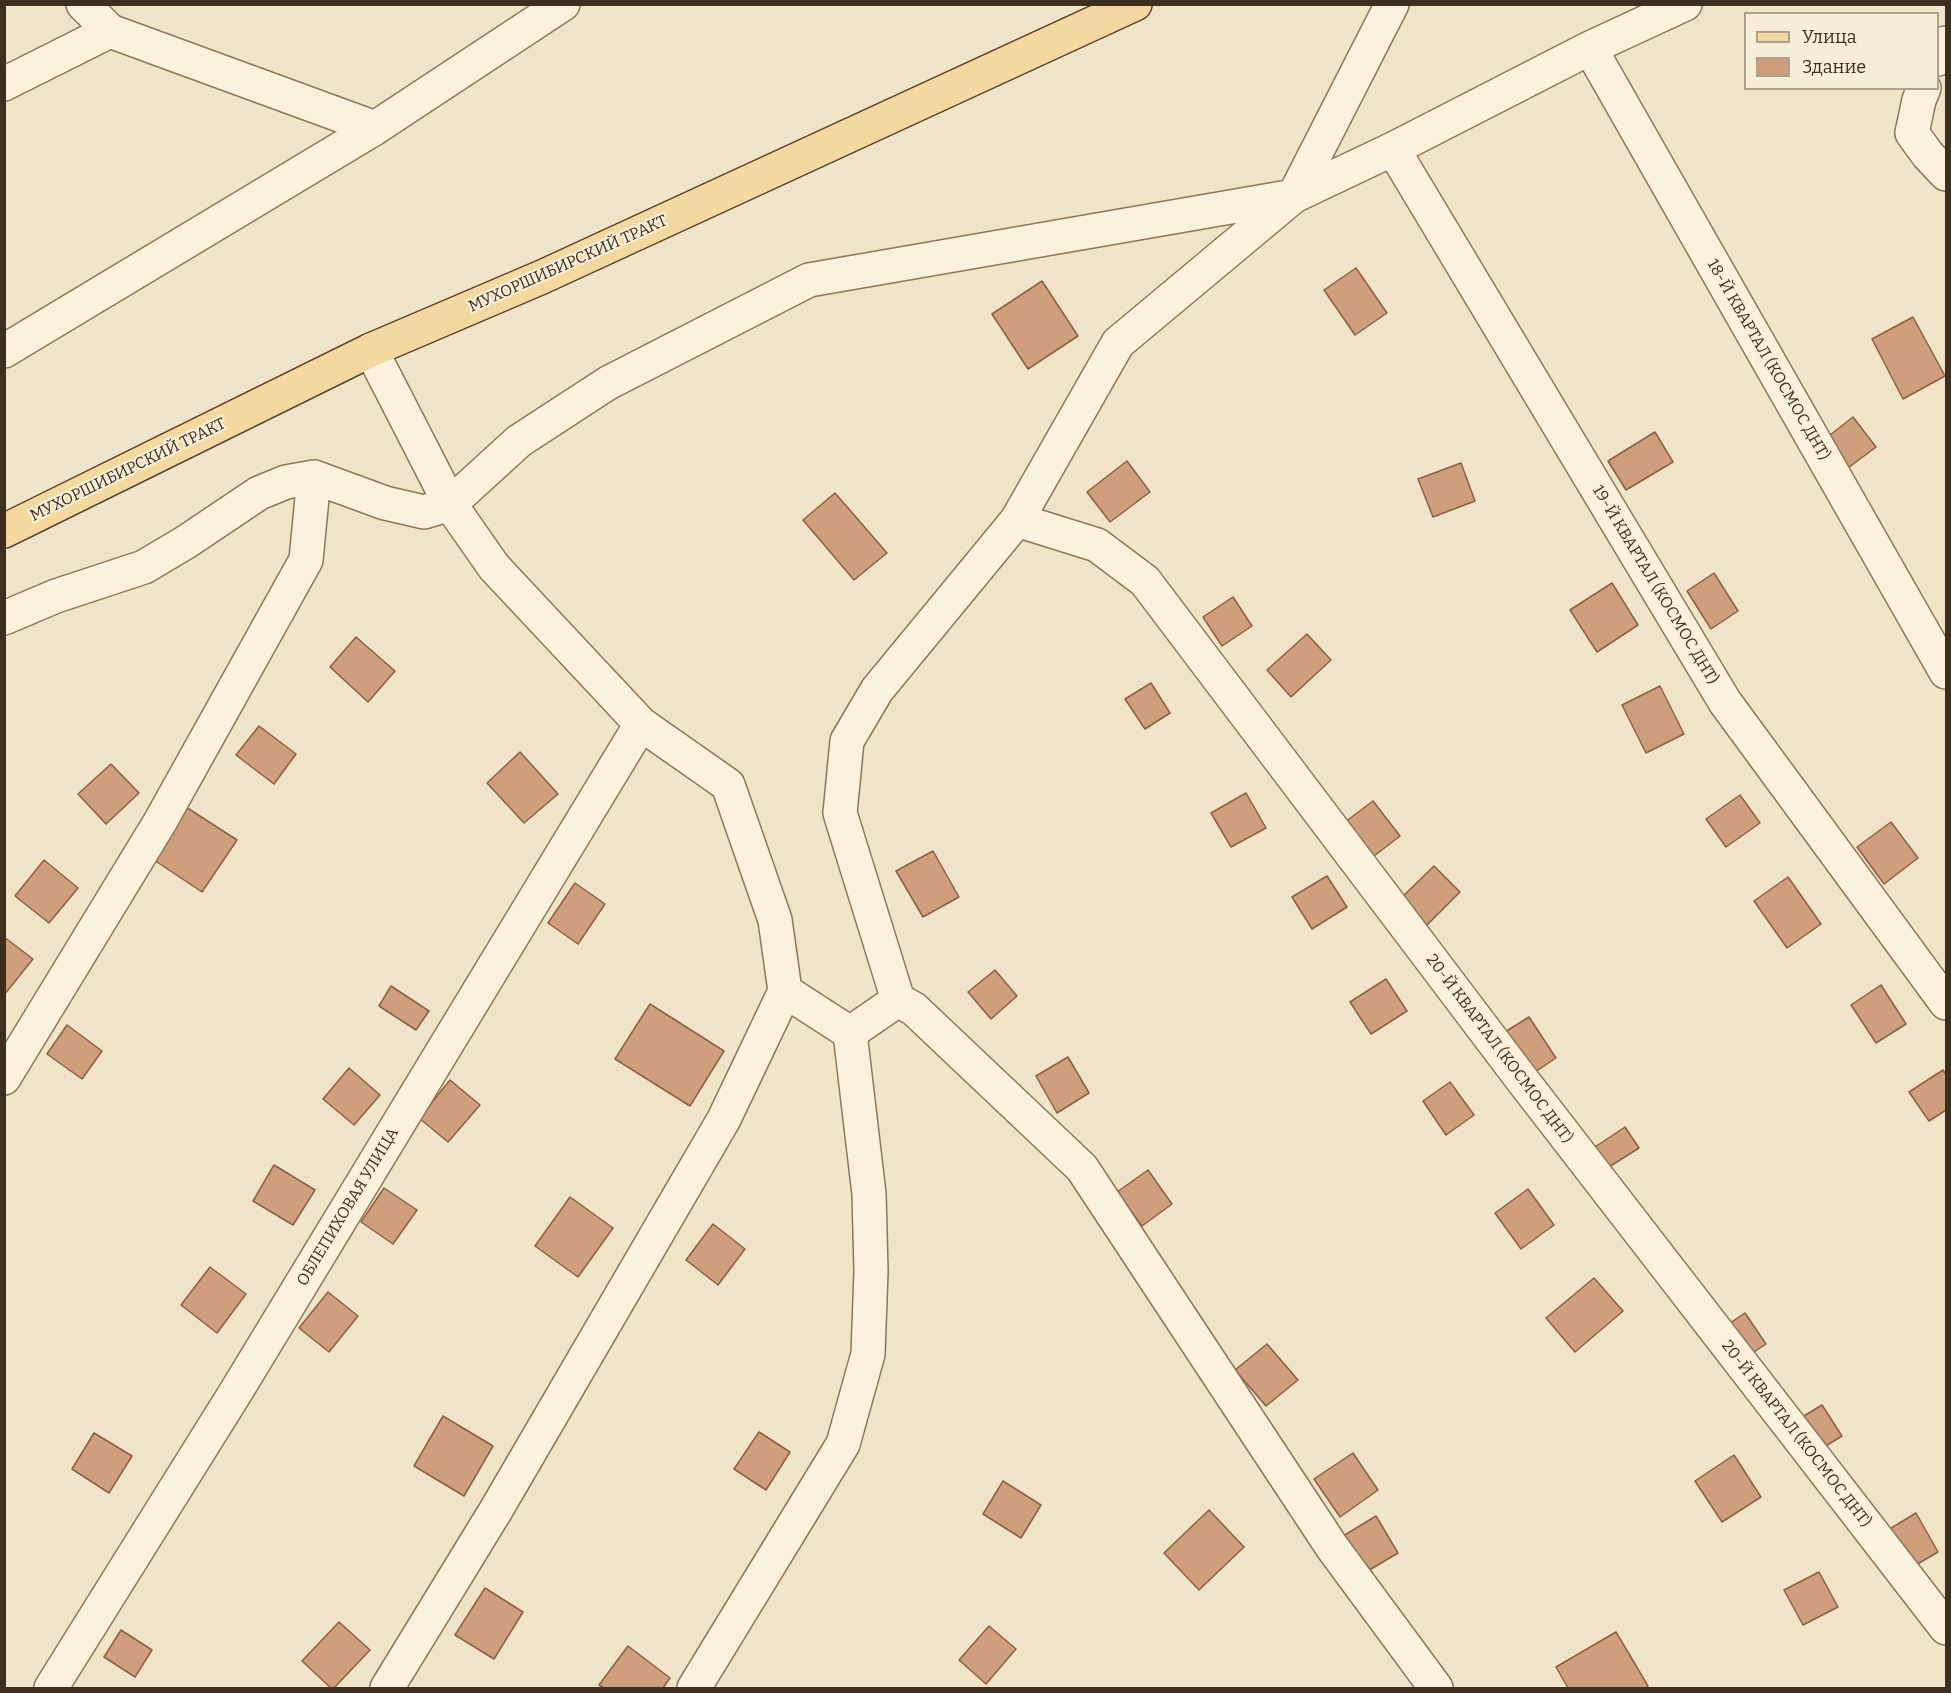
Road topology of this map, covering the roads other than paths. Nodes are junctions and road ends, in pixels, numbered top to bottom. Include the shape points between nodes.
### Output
1 (83, 4) edge
2 (563, 4) edge
3 (1135, 4) edge
4 (1392, 4) edge
5 (1685, 4) edge
6 (110, 31) junction
7 (1947, 43) edge
8 (1590, 48) junction
9 (1939, 57) edge
10 (4, 84) edge
11 (1923, 90) edge
12 (375, 128) junction
13 (1393, 149) junction
14 (1947, 174) edge
15 (1294, 196) junction
16 (371, 350) junction
17 (4, 351) edge
18 (314, 477) junction
19 (450, 504) junction
20 (1017, 520) junction
21 (4, 531) edge
22 (4, 618) edge
23 (1947, 672) edge
24 (640, 724) junction
25 (785, 990) junction
26 (898, 1000) junction
27 (1947, 1003) edge
28 (850, 1033) junction
29 (4, 1078) edge
30 (1946, 1628) edge
31 (51, 1689) edge
32 (387, 1689) edge
33 (694, 1689) edge
34 (1436, 1689) edge

1 - 6 street
2 - 12 street
3 - 16 main road, МУХОРШИБИРСКИЙ ТРАКТ via 542,277
4 - 15 street
5 - 8 street
6 - 10 street
6 - 12 street
7 - 9 street
8 - 13 street
8 - 23 street, 18-Й КВАРТАЛ (КОСМОС ДНТ)
11 - 14 street via 1912,133
12 - 17 street
13 - 15 street
13 - 27 street, 19-Й КВАРТАЛ (КОСМОС ДНТ) via 1725,702
15 - 19 street via 809,280 608,383 519,441
15 - 20 street via 1118,343
16 - 19 street
16 - 21 main road, МУХОРШИБИРСКИЙ ТРАКТ
18 - 19 street via 385,503 424,512
18 - 22 street via 286,482 260,493 144,567
18 - 29 street via 306,560 160,822
19 - 24 street via 494,567
20 - 26 street via 877,690 847,741 840,813
20 - 30 street, 20-Й КВАРТАЛ (КОСМОС ДНТ) via 1097,545 1145,581 1513,1067
24 - 25 street via 728,785 775,920
24 - 31 street, ОБЛЕПИХОВАЯ УЛИЦА
25 - 28 street
25 - 32 street via 724,1119
26 - 28 street
26 - 34 street via 914,1009 1082,1168 1332,1546
28 - 33 street via 869,1194 868,1354 843,1444

